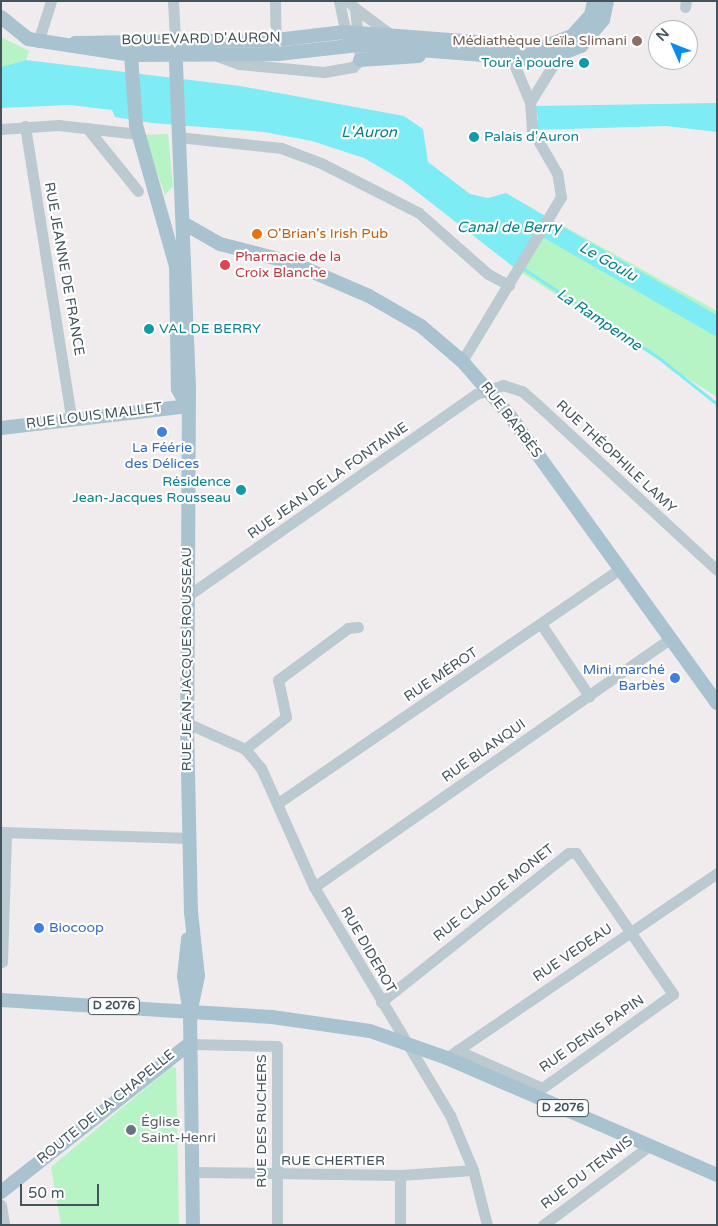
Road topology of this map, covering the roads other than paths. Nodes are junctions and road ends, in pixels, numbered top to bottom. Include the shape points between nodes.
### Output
1 (51, 1) edge
2 (173, 1) edge
3 (276, 1) edge
4 (339, 1) edge
5 (594, 1) edge
6 (607, 1) edge
7 (351, 4) edge
8 (1, 17) edge
9 (390, 34) junction
10 (170, 39) junction
11 (352, 39) junction
12 (276, 40) junction
13 (38, 42) junction
14 (57, 44) junction
15 (460, 52) junction
16 (176, 54) junction
17 (211, 54) junction
18 (131, 55) junction
19 (511, 57) junction
20 (558, 58) junction
21 (360, 60) junction
22 (530, 105) junction
23 (25, 126) junction
24 (86, 128) junction
25 (1, 130) edge
26 (137, 130) junction
27 (178, 133) junction
28 (138, 191) dead end
29 (180, 199) junction
30 (159, 200) junction
31 (188, 241) junction
32 (509, 284) junction
33 (462, 361) junction
34 (486, 387) junction
35 (187, 406) junction
36 (71, 418) junction
37 (1, 428) edge
38 (620, 569) junction
39 (717, 570) edge
40 (186, 597) junction
41 (541, 624) junction
42 (358, 627) dead end
43 (670, 639) junction
44 (589, 696) junction
45 (717, 704) edge
46 (187, 723) junction
47 (245, 749) junction
48 (278, 803) junction
49 (3, 832) edge
50 (190, 838) junction
51 (717, 873) edge
52 (314, 887) junction
53 (630, 932) junction
54 (2, 962) edge
55 (1, 994) edge
56 (1, 1000) edge
57 (39, 1000) junction
58 (381, 1002) junction
59 (190, 1012) junction
60 (408, 1042) junction
61 (189, 1044) junction
62 (452, 1054) junction
63 (649, 1146) junction
64 (473, 1170) junction
65 (193, 1172) junction
66 (400, 1175) junction
67 (717, 1175) edge
68 (277, 1176) junction
69 (1, 1192) edge
70 (1, 1206) edge
71 (4, 1225) edge
72 (193, 1225) edge
73 (277, 1225) edge
74 (400, 1225) edge
75 (486, 1225) edge
76 (543, 1225) edge

1 - 13 street
2 - 10 street
3 - 12 street
4 - 11 street
5 - 9 main road via 591,15 573,35 544,47
6 - 20 main road via 603,20 589,38
7 - 9 street
7 - 11 street
8 - 13 main road, BOULEVARD D'AURON via 15,31
9 - 11 main road
10 - 12 main road, BOULEVARD D'AURON
10 - 14 main road, BOULEVARD D'AURON
10 - 16 main road, RUE JEAN-JACQUES ROUSSEAU
10 - 18 main road
11 - 12 main road, BOULEVARD D'AURON
11 - 15 main road
11 - 17 main road, BOULEVARD D'AURON via 278,54
11 - 21 street
13 - 14 main road, BOULEVARD D'AURON
14 - 18 main road, BOULEVARD D'AURON
15 - 19 main road
15 - 21 main road
16 - 17 main road, BOULEVARD D'AURON
16 - 18 main road, BOULEVARD D'AURON
16 - 27 main road, RUE JEAN-JACQUES ROUSSEAU
17 - 21 street, BOULEVARD D'AURON via 239,64 324,72 342,72
18 - 26 main road, RUE JEAN-JACQUES ROUSSEAU
19 - 20 main road
19 - 22 street
20 - 22 street
22 - 32 street via 532,130 557,173 561,197
23 - 24 street
23 - 25 street
23 - 36 street, RUE JEANNE DE FRANCE
24 - 26 street
24 - 28 street
26 - 30 main road, RUE JEAN-JACQUES ROUSSEAU
27 - 29 main road, RUE JEAN-JACQUES ROUSSEAU
27 - 32 street via 281,148 321,163 420,213 488,274
29 - 30 main road
29 - 31 main road, RUE JEAN-JACQUES ROUSSEAU
30 - 31 main road, RUE JEAN-JACQUES ROUSSEAU
30 - 31 main road, RUE JEAN-JACQUES ROUSSEAU
31 - 33 main road, RUE BARBÈS via 220,244 290,262 339,281 421,326
31 - 35 main road, RUE JEAN-JACQUES ROUSSEAU
32 - 33 street
33 - 34 main road, RUE BARBÈS
34 - 38 main road, RUE BARBÈS
34 - 39 street, RUE THÉOPHILE LAMY via 503,385 522,391
34 - 40 street, RUE JEAN DE LA FONTAINE
35 - 36 main road, RUE LOUIS MALLET
35 - 40 main road, RUE JEAN-JACQUES ROUSSEAU
36 - 37 main road, RUE LOUIS MALLET
38 - 41 street, RUE MÉROT
38 - 43 main road, RUE BARBÈS
40 - 46 main road, RUE JEAN-JACQUES ROUSSEAU
41 - 44 street
41 - 48 street, RUE MÉROT
42 - 47 street via 348,628 278,680 286,717
43 - 44 street, RUE BLANQUI
43 - 45 main road, RUE BARBÈS
44 - 52 street, RUE BLANQUI
46 - 47 street
46 - 50 main road, RUE JEAN-JACQUES ROUSSEAU
47 - 48 street, RUE DIDEROT
48 - 52 street, RUE DIDEROT
49 - 50 street
49 - 54 street
50 - 59 main road, RUE JEAN-JACQUES ROUSSEAU via 192,912 184,976
51 - 53 street, RUE VEDEAU
52 - 58 street, RUE DIDEROT
53 - 58 street, RUE CLAUDE MONET via 578,854 570,852
53 - 62 street, RUE VEDEAU
53 - 62 street, RUE DENIS PAPIN via 673,994 542,1088
55 - 57 main road, D 2076
56 - 57 main road, D 2076
57 - 59 main road, D 2076
58 - 60 street, RUE DIDEROT
59 - 60 main road, D 2076 via 336,1024
59 - 61 main road, RUE JEAN-JACQUES ROUSSEAU
60 - 62 main road, D 2076
60 - 64 street, RUE DIDEROT via 450,1115
61 - 65 main road, RUE JEAN-JACQUES ROUSSEAU
61 - 68 street, RUE DES RUCHERS via 277,1046
61 - 69 main road, ROUTE DE LA CHAPELLE
62 - 63 main road, D 2076
63 - 67 main road, D 2076
63 - 76 street, RUE DU TENNIS
64 - 66 street, RUE CHERTIER
64 - 75 street, RUE DIDEROT
65 - 68 street, RUE CHERTIER
65 - 72 main road, RUE JEAN-JACQUES ROUSSEAU
66 - 68 street, RUE CHERTIER
66 - 74 street
68 - 73 street, RUE DES RUCHERS
70 - 71 street

